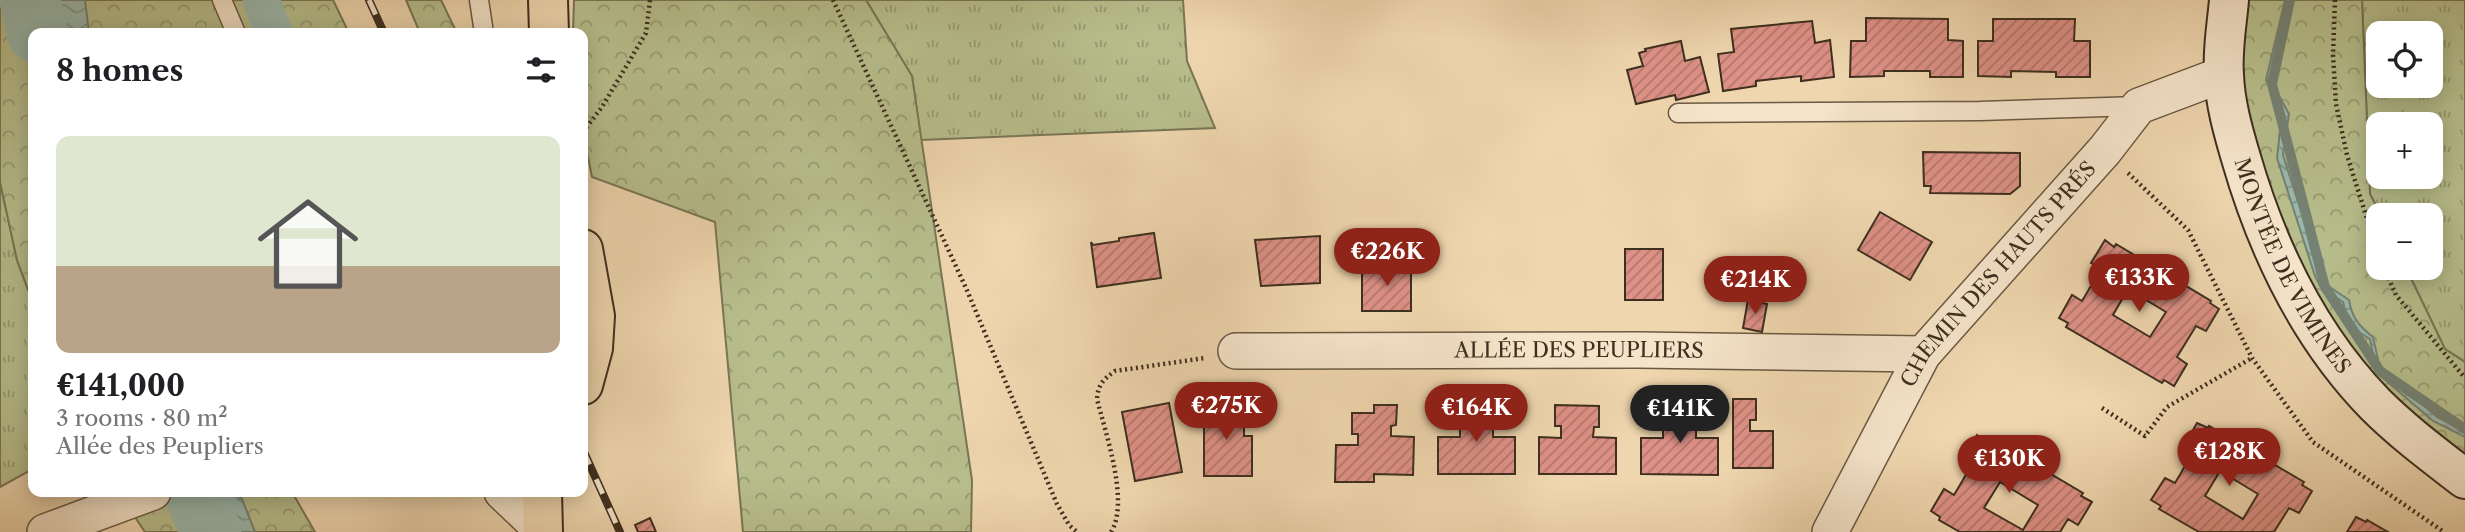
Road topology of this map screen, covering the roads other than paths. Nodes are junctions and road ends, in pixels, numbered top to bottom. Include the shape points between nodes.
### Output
1 (222, 0) edge
2 (479, 0) edge
3 (548, 0) edge
4 (2229, 0) edge
5 (234, 28) edge
6 (483, 28) edge
7 (549, 28) edge
8 (2224, 74) junction
9 (2138, 106) junction
10 (1678, 113) dead end
11 (588, 277) edge
12 (1236, 351) road end
13 (1923, 354) junction
14 (588, 366) edge
15 (2465, 479) edge
16 (140, 497) edge
17 (507, 497) edge
18 (542, 497) edge
19 (543, 531) edge
20 (45, 532) edge
21 (1830, 532) edge

1 - 5 lane
2 - 6 lane
3 - 7 main road
4 - 8 street, MONTÉE DE VIMINES
8 - 9 street
8 - 15 street, MONTÉE DE VIMINES via 2232,128 2247,178 2271,246 2301,304 2373,401
9 - 10 lane
9 - 13 street, CHEMIN DES HAUTS PRÉS via 2105,150
11 - 14 main road via 595,316
12 - 13 street, ALLÉE DES PEUPLIERS
13 - 21 street, CHEMIN DES HAUTS PRÉS
16 - 20 street
17 - 19 street
18 - 19 main road

